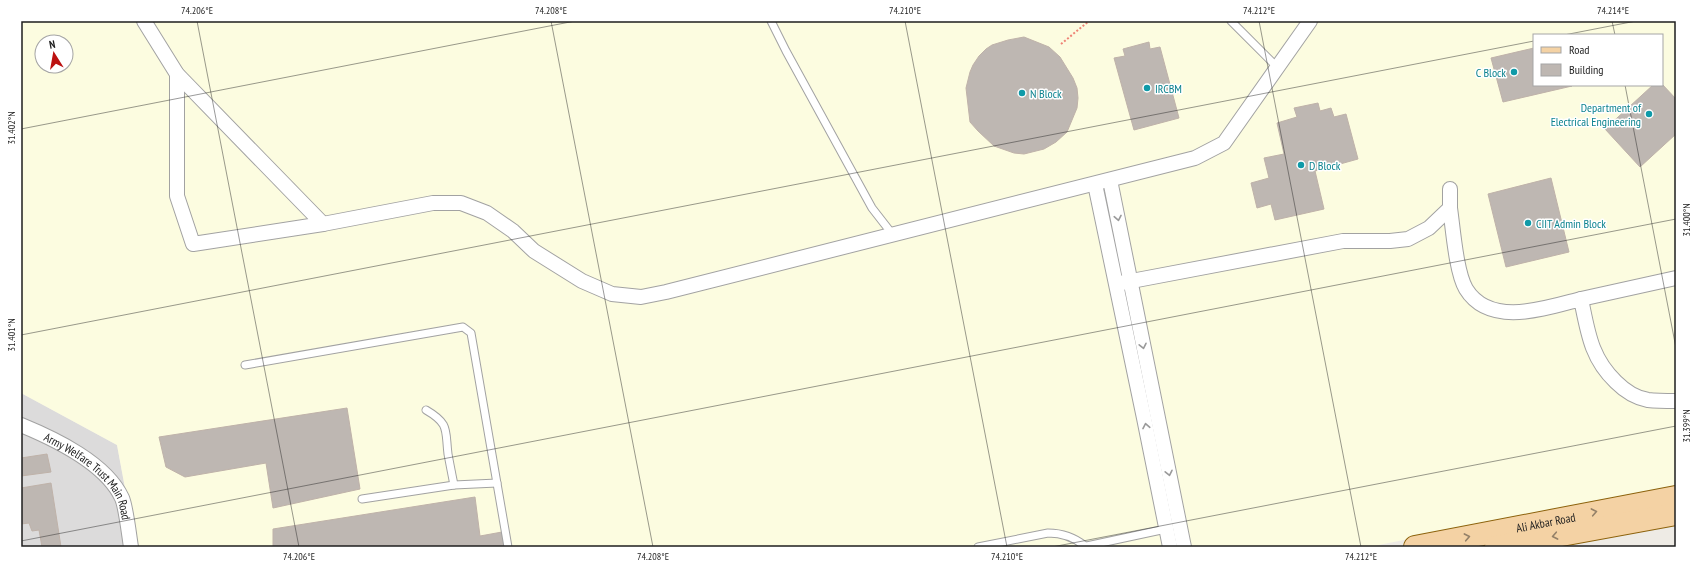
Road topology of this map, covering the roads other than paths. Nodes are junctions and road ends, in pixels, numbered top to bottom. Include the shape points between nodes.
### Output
1 (144, 21) edge
2 (771, 21) edge
3 (1231, 21) edge
4 (1310, 21) edge
5 (1277, 68) junction
6 (177, 74) junction
7 (1110, 180) junction
8 (1095, 184) junction
9 (1450, 189) dead end
10 (1450, 208) junction
11 (324, 224) junction
12 (893, 236) junction
13 (1676, 278) edge
14 (1123, 283) junction
15 (1581, 299) junction
16 (245, 365) dead end
17 (1676, 401) edge
18 (426, 410) dead end
19 (21, 425) edge
20 (497, 483) junction
21 (454, 485) junction
22 (1676, 496) edge
23 (362, 499) dead end
24 (1676, 514) edge
25 (1166, 529) junction
26 (1083, 546) edge
27 (131, 547) edge
28 (508, 547) edge
29 (978, 547) edge
30 (1170, 547) edge
31 (1184, 547) edge
32 (1414, 547) edge
33 (1496, 547) edge

1 - 6 street
2 - 12 lane via 872,208
3 - 5 lane
4 - 5 street
5 - 7 street via 1224,143 1195,158
6 - 11 street
6 - 11 street via 178,196 193,244
7 - 8 street
7 -> 14 street
8 - 12 street
8 - 14 street
9 - 10 street
10 - 14 street via 1429,228 1408,238 1390,241 1343,241
10 - 15 street via 1459,266 1466,288 1479,303 1503,312 1531,312
11 - 12 street via 433,203 461,204 487,213 513,231 534,251 582,281 612,294 641,297
13 - 15 street
25 -> 14 street
14 -> 31 street
15 - 17 street via 1590,344 1607,374 1625,391 1647,400
16 - 20 lane via 463,327 471,333
18 - 21 lane via 436,415 447,430 448,454
19 - 27 street, Army Welfare Trust Main Road via 46,435 80,456 108,478 122,499
20 - 21 lane
20 - 28 lane
21 - 23 lane
32 -> 22 main road, Ali Akbar Road
24 -> 33 main road, Ali Akbar Road
25 - 26 lane
25 - 30 street
26 - 29 lane via 1077,540 1058,533 1048,533

